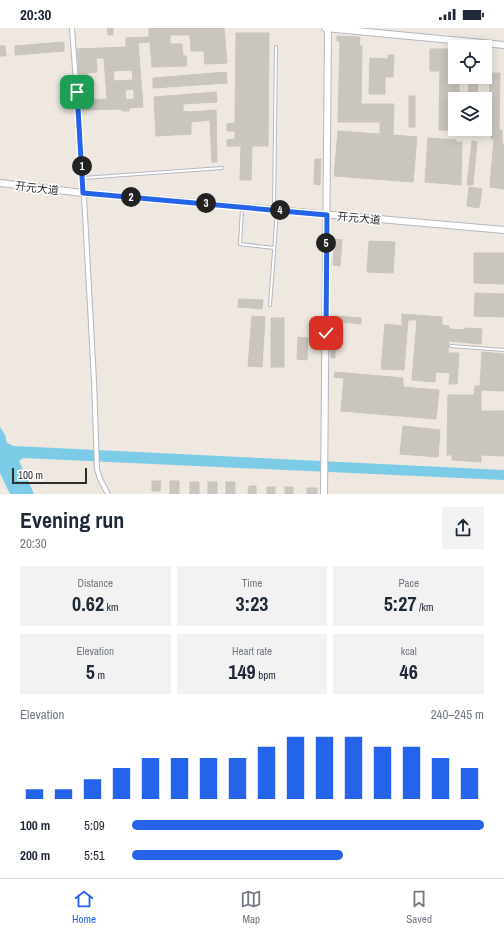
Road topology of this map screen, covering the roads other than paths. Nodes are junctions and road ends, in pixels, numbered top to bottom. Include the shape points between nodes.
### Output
1 (72, 28) edge
2 (325, 28) edge
3 (328, 28) edge
4 (368, 30) edge
5 (504, 45) edge
6 (276, 47) dead end
7 (222, 168) dead end
8 (83, 178) junction
9 (0, 183) edge
10 (83, 193) junction
11 (242, 206) junction
12 (276, 209) junction
13 (327, 215) junction
14 (504, 230) edge
15 (274, 248) junction
16 (270, 305) dead end
17 (451, 346) dead end
18 (504, 350) edge
19 (108, 494) edge
20 (324, 494) edge

1 - 8 street
2 - 3 street
3 - 4 street
3 - 13 street
4 - 5 street
6 - 12 lane
7 - 8 lane
8 - 10 street
9 - 10 street, 开元大道
10 - 11 street, 开元大道
10 - 19 street via 97,469
11 - 12 street, 开元大道
11 - 15 lane via 240,244
12 - 13 street, 开元大道
12 - 15 lane
13 - 14 street, 开元大道
13 - 20 street
15 - 16 lane
17 - 18 lane

